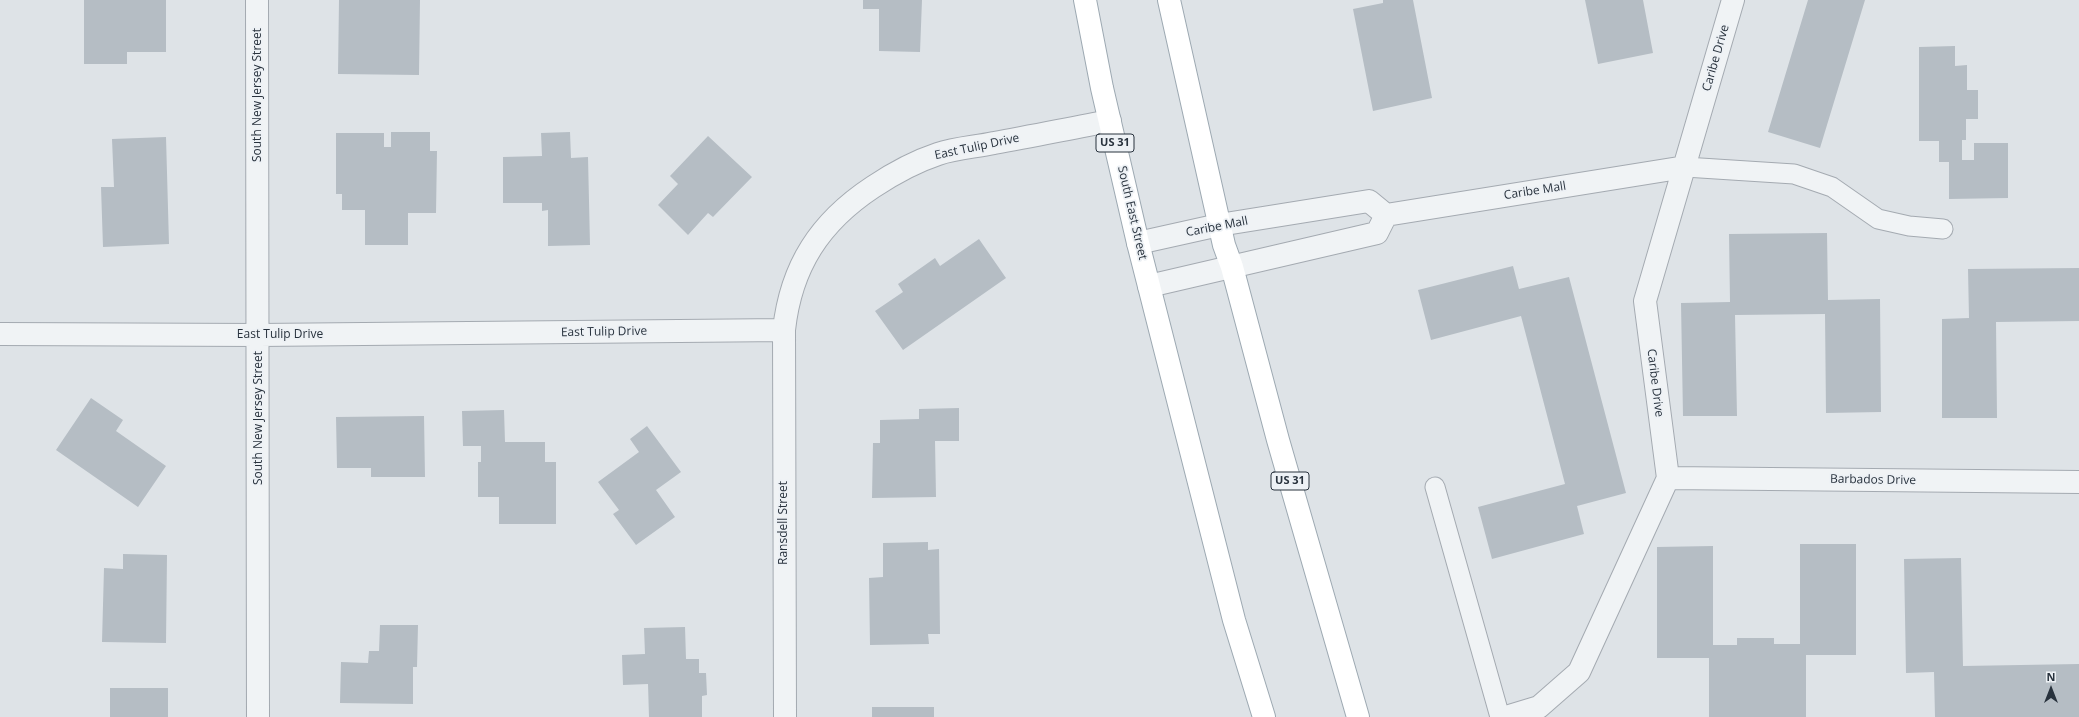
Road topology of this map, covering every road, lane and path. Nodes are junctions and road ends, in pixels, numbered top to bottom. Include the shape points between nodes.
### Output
1 (257, 0) edge
2 (1085, 0) edge
3 (1169, 0) edge
4 (1732, 0) edge
5 (1110, 121) junction
6 (1685, 167) junction
7 (1386, 215) junction
8 (1943, 229) dead end
9 (1222, 235) junction
10 (1138, 243) junction
11 (1232, 267) junction
12 (1149, 286) junction
13 (784, 330) junction
14 (0, 334) edge
15 (259, 335) junction
16 (1668, 478) junction
17 (2079, 482) edge
18 (1435, 487) dead end
19 (258, 717) edge
20 (785, 717) edge
21 (1264, 717) edge
22 (1358, 717) edge
23 (1500, 717) edge
24 (1506, 717) edge

1 - 15 street, South New Jersey Street
2 - 5 main road, South East Street / US 31
3 - 9 main road, US 31
4 - 6 street, Caribe Drive
5 - 10 main road, South East Street / US 31
5 - 13 street, East Tulip Drive via 939,154 910,165 859,195 835,216 806,255 793,283
6 - 7 street, Caribe Mall
6 - 8 lane via 1794,174 1832,187 1878,219 1909,226
6 - 16 street, Caribe Drive via 1645,301
7 - 9 street, Caribe Mall via 1369,200
7 - 11 street via 1377,233
9 - 10 street, Caribe Mall
9 - 11 main road, US 31
10 - 12 main road, South East Street / US 31
11 - 12 street
11 - 22 main road, US 31 via 1278,440
12 - 21 main road, US 31 via 1234,620
13 - 15 street, East Tulip Drive
13 - 20 street, Ransdell Street
14 - 15 street, East Tulip Drive
15 - 19 street, South New Jersey Street
16 - 17 street, Barbados Drive
16 - 24 street via 1579,672 1539,707
18 - 23 lane

